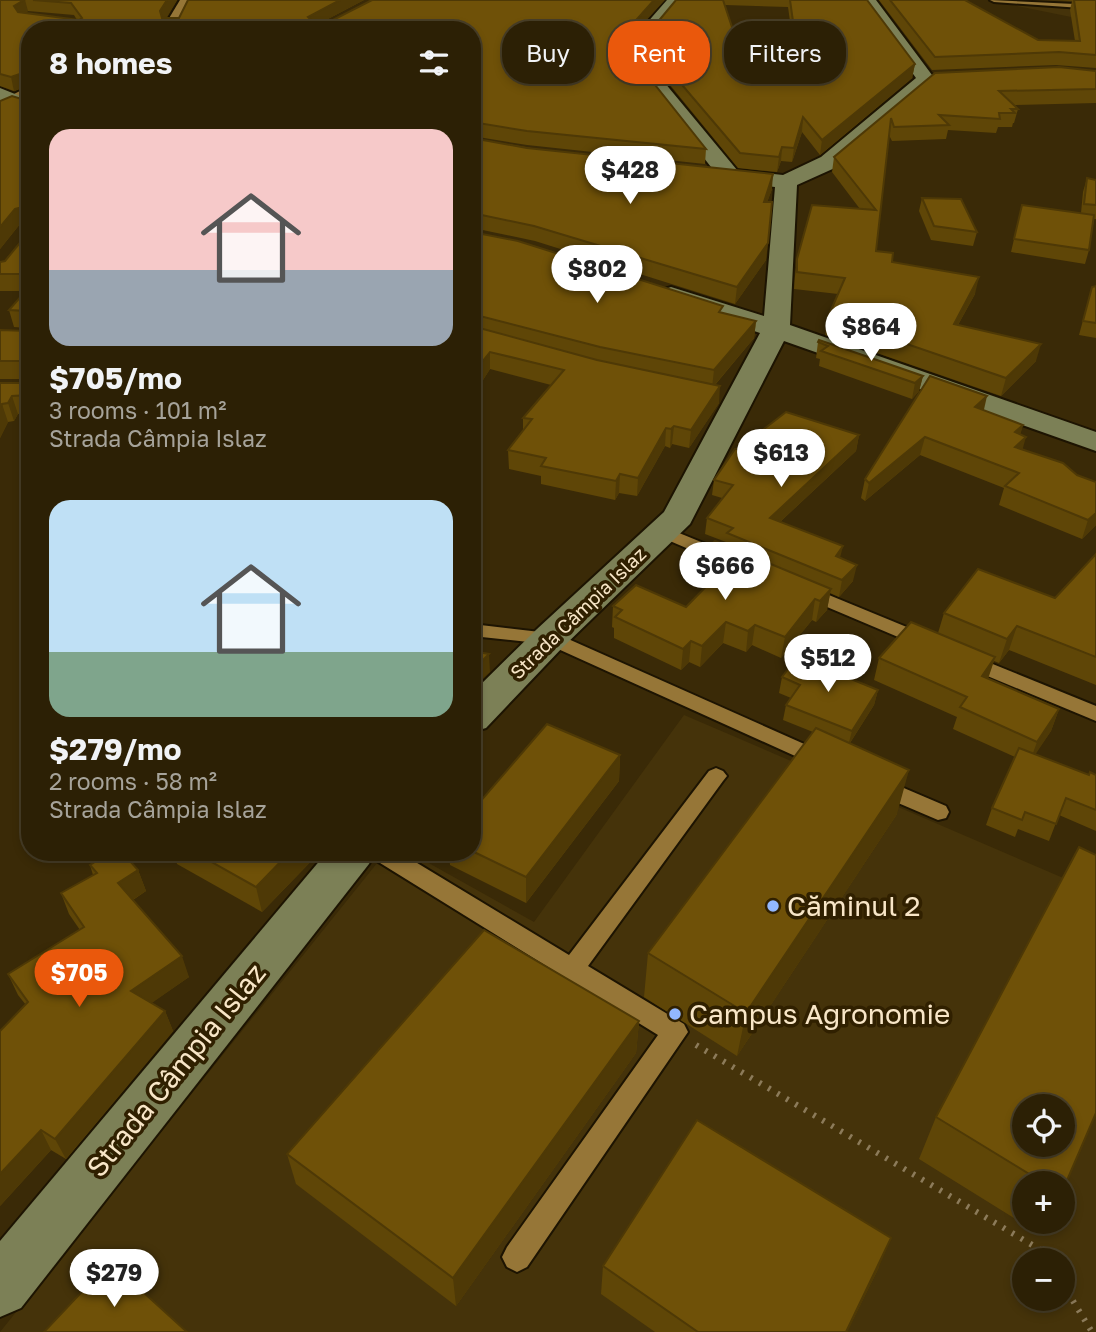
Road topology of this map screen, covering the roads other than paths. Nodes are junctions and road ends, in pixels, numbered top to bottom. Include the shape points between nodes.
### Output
1 (188, 0) edge
2 (675, 0) edge
3 (868, 0) edge
4 (994, 0) edge
5 (1096, 7) edge
6 (175, 21) edge
7 (703, 173) edge
8 (730, 176) junction
9 (786, 182) junction
10 (653, 290) edge
11 (776, 328) junction
12 (1096, 442) edge
13 (662, 531) junction
14 (739, 564) edge
15 (790, 585) edge
16 (481, 631) edge
17 (550, 638) junction
18 (481, 709) edge
19 (1096, 714) edge
20 (838, 767) edge
21 (716, 776) dead end
22 (863, 779) edge
23 (938, 812) dead end
24 (346, 861) edge
25 (395, 861) edge
26 (572, 970) junction
27 (517, 1257) dead end
28 (0, 1287) edge

1 - 6 street
2 - 8 street via 640,41 636,60
3 - 9 street via 934,78 829,162
4 - 5 lane
7 - 8 street
8 - 9 street
9 - 11 street, Strada Câmpia Islaz
10 - 11 street
11 - 12 street
11 - 13 street, Strada Câmpia Islaz via 732,399 678,517
13 - 14 lane
13 - 17 street, Strada Câmpia Islaz
15 - 19 lane
16 - 17 lane
17 - 18 street, Strada Câmpia Islaz
17 - 20 lane
21 - 26 lane
22 - 23 lane
24 - 28 street, Strada Câmpia Islaz
25 - 26 lane
26 - 27 lane via 674,1032

